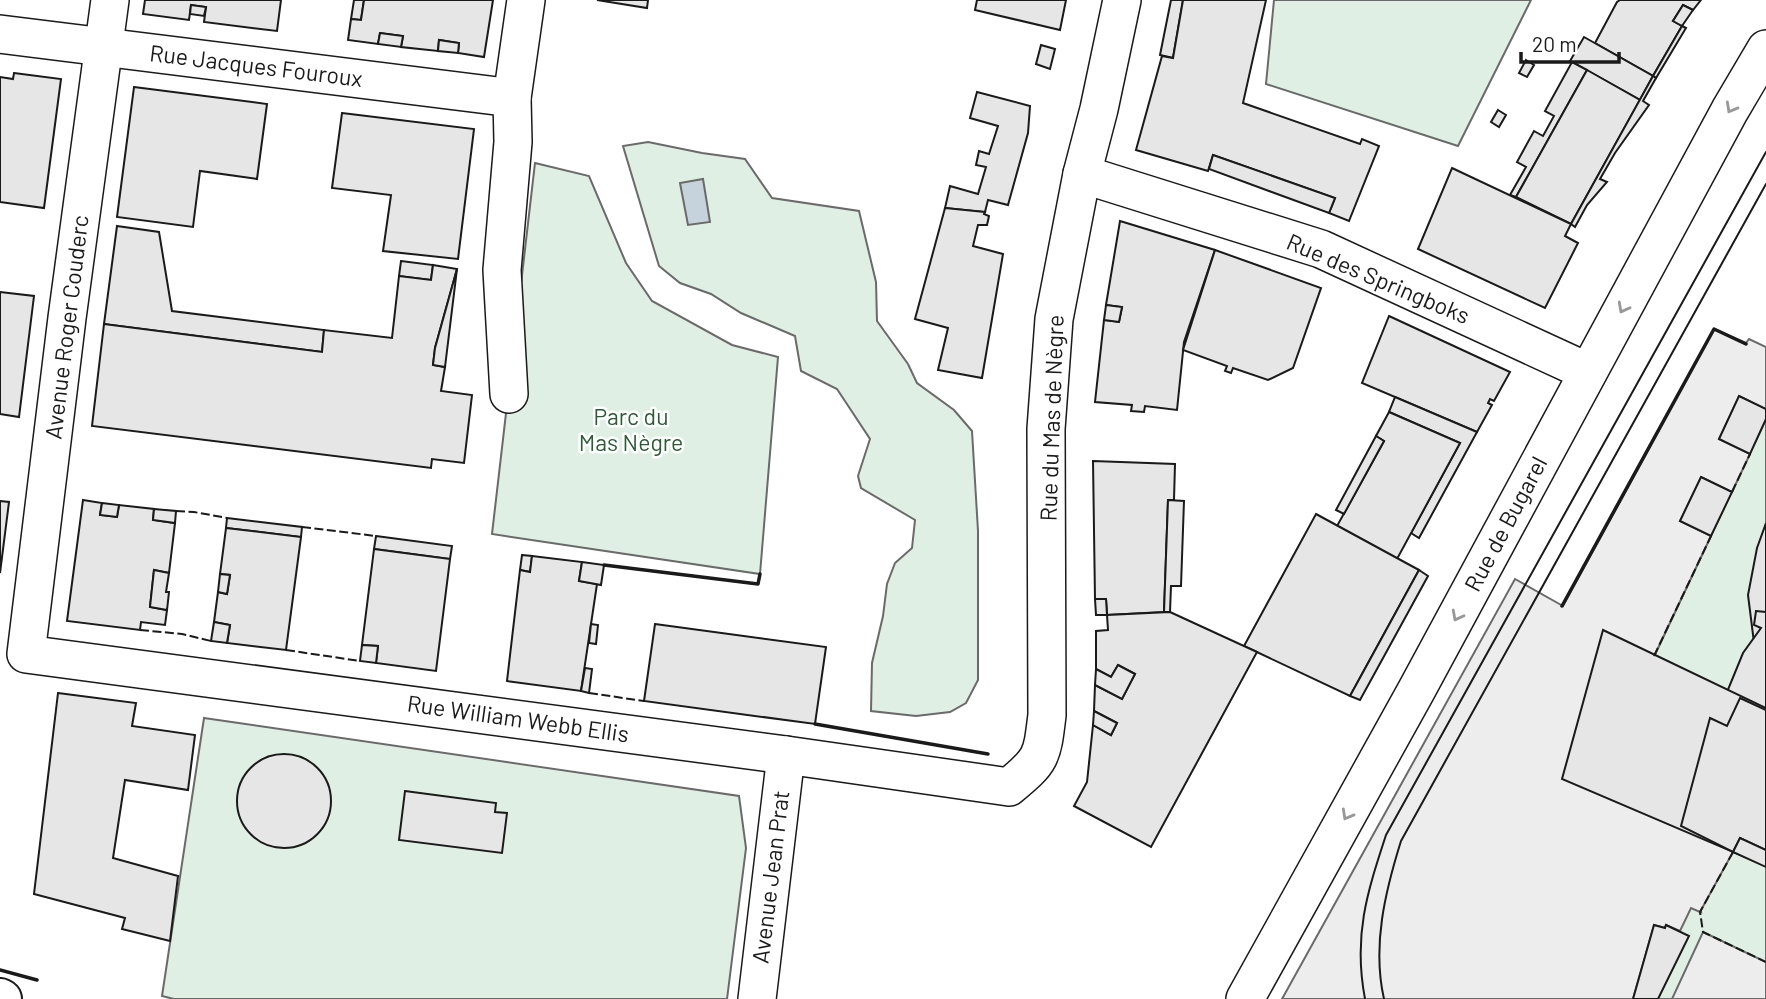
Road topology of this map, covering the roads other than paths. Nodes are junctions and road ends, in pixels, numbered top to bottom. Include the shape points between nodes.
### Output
1 (110, 0) edge
2 (526, 0) edge
3 (1122, 0) edge
4 (0, 34) edge
5 (104, 47) junction
6 (1766, 49) edge
7 (512, 98) junction
8 (1082, 174) junction
9 (1588, 372) junction
10 (509, 394) dead end
11 (26, 654) joint
12 (786, 755) junction
13 (1009, 787) joint
14 (757, 999) edge
15 (1245, 999) edge

1 - 5 street, Avenue Roger Couderc
2 - 7 street
3 - 8 street, Rue du Mas de Nègre
4 - 5 street, Rue Jacques Fouroux
5 - 7 street, Rue Jacques Fouroux
5 - 11 street, Avenue Roger Couderc
6 -> 9 street, Rue de Bugarel
7 - 10 street via 513,142 502,270
8 - 9 street, Rue des Springboks via 1321,249
8 - 13 street, Rue du Mas de Nègre via 1054,319 1047,415 1048,715 1038,761
9 -> 15 street, Rue de Bugarel
11 - 12 street, Rue William Webb Ellis
12 - 13 street, Rue William Webb Ellis
12 - 14 street, Avenue Jean Prat

